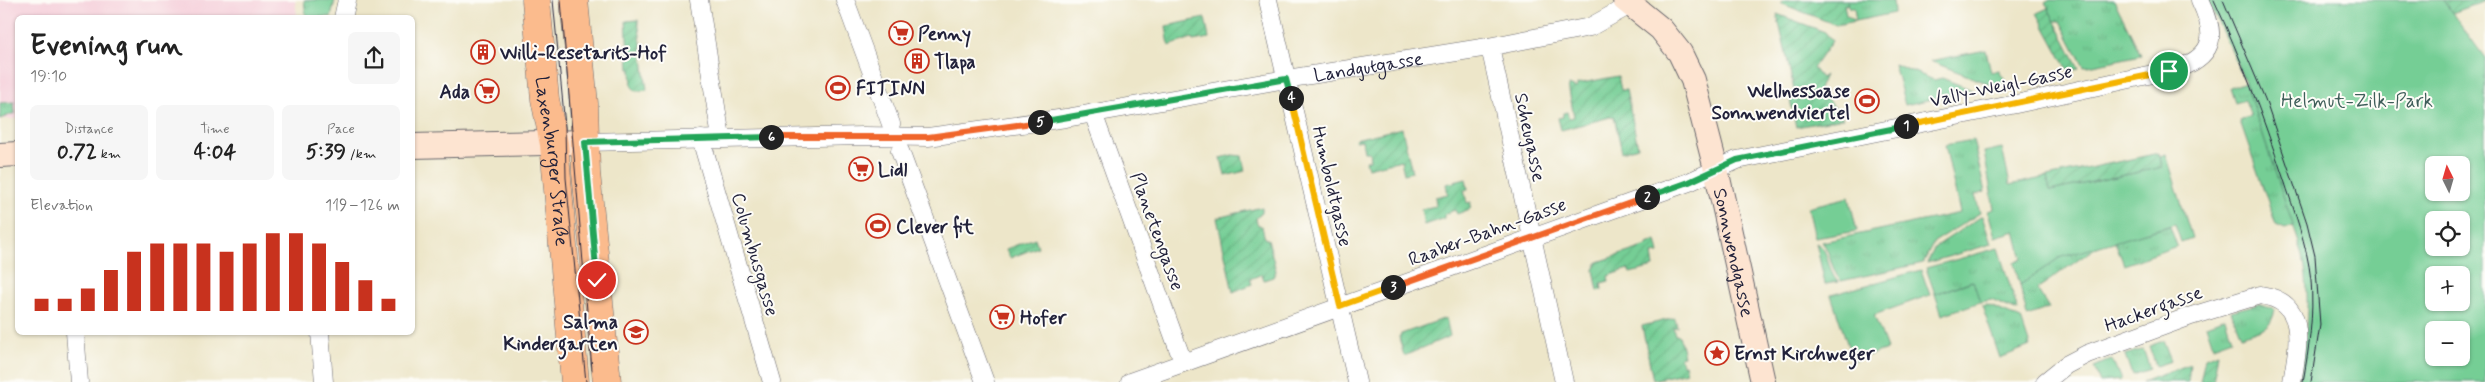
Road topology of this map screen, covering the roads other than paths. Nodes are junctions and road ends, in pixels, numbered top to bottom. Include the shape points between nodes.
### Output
1 (347, 0) edge
2 (536, 0) edge
3 (574, 0) edge
4 (699, 0) edge
5 (846, 0) edge
6 (1268, 0) edge
7 (2200, 0) edge
8 (1631, 2) edge
9 (344, 15) edge
10 (1488, 47) junction
11 (1286, 79) junction
12 (1093, 113) junction
13 (890, 124) dead end
14 (721, 138) junction
15 (700, 139) junction
16 (585, 142) junction
17 (554, 144) junction
18 (415, 146) edge
19 (900, 151) dead end
20 (15, 154) edge
21 (0, 155) edge
22 (1716, 169) junction
23 (1531, 237) junction
24 (1340, 306) junction
25 (74, 335) edge
26 (320, 335) edge
27 (1183, 362) junction
28 (79, 382) edge
29 (324, 382) edge
30 (575, 382) edge
31 (607, 382) edge
32 (772, 382) edge
33 (985, 382) edge
34 (1130, 382) edge
35 (1357, 382) edge
36 (1564, 382) edge
37 (1763, 382) edge
38 (2046, 382) edge
39 (2292, 382) edge

1 - 9 street
2 - 17 main road, Laxenburger Straße via 545,99
3 - 16 main road, Laxenburger Straße
4 - 14 street
5 - 13 street
6 - 11 street, Humboldtgasse
7 - 22 street, Vally-Weigl-Gasse via 2210,26 2209,45 2205,54 2190,64 2016,104 1737,160
8 - 10 street, Landgutgasse via 1590,26
8 - 22 main road, Sonnwendgasse via 1661,29 1688,68
10 - 11 street, Landgutgasse
10 - 23 street, Scheugasse
11 - 12 street, Landgutgasse
11 - 24 street, Humboldtgasse
12 - 14 street, Landgutgasse via 928,137
12 - 27 street, Planetengasse
14 - 15 street, Landgutgasse
15 - 16 street, Landgutgasse
15 - 32 street, Columbusgasse
16 - 17 main road, Landgutgasse
16 - 31 main road, Laxenburger Straße
17 - 18 main road, Landgutgasse
17 - 30 main road, Laxenburger Straße
19 - 33 street
20 - 21 main road
22 - 23 street, Raaber-Bahn-Gasse via 1689,182
22 - 37 main road, Sonnwendgasse
23 - 24 street, Raaber-Bahn-Gasse
23 - 36 street, Scheugasse
24 - 27 street, Raaber-Bahn-Gasse
24 - 35 street, Humboldtgasse
25 - 28 street
26 - 29 street
27 - 34 street, Raaber-Bahn-Gasse
38 - 39 street, Hackergasse via 2066,365 2088,354 2253,295 2271,296 2293,316 2298,331

